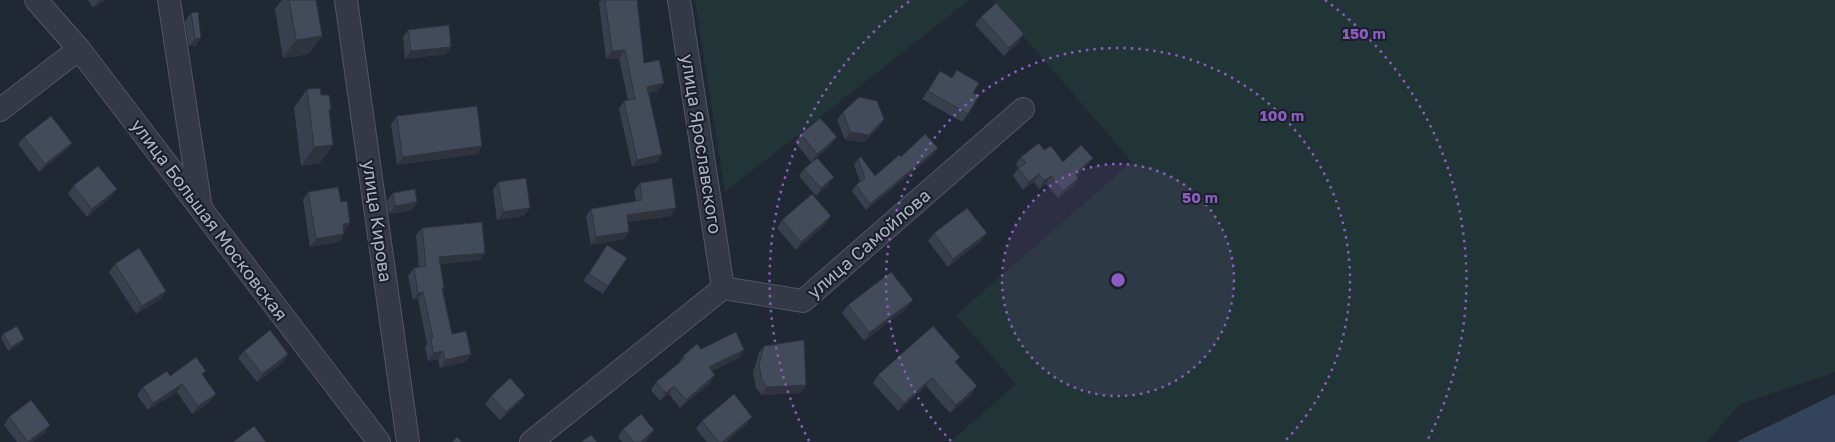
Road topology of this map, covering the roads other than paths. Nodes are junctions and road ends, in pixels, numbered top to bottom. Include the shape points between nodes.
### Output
1 (36, 0) edge
2 (169, 0) edge
3 (346, 0) edge
4 (679, 0) edge
5 (79, 49) junction
6 (1023, 109) dead end
7 (0, 110) edge
8 (202, 212) junction
9 (723, 288) junction
10 (379, 442) edge
11 (408, 442) edge
12 (531, 442) edge

1 - 5 street, улица Большая Московская
2 - 8 street
3 - 11 street, улица Кирова
4 - 9 street, улица Ярославского
5 - 7 street
5 - 8 street, улица Большая Московская
6 - 9 street, улица Самойлова via 803,301
8 - 10 street, улица Большая Московская
9 - 12 street

